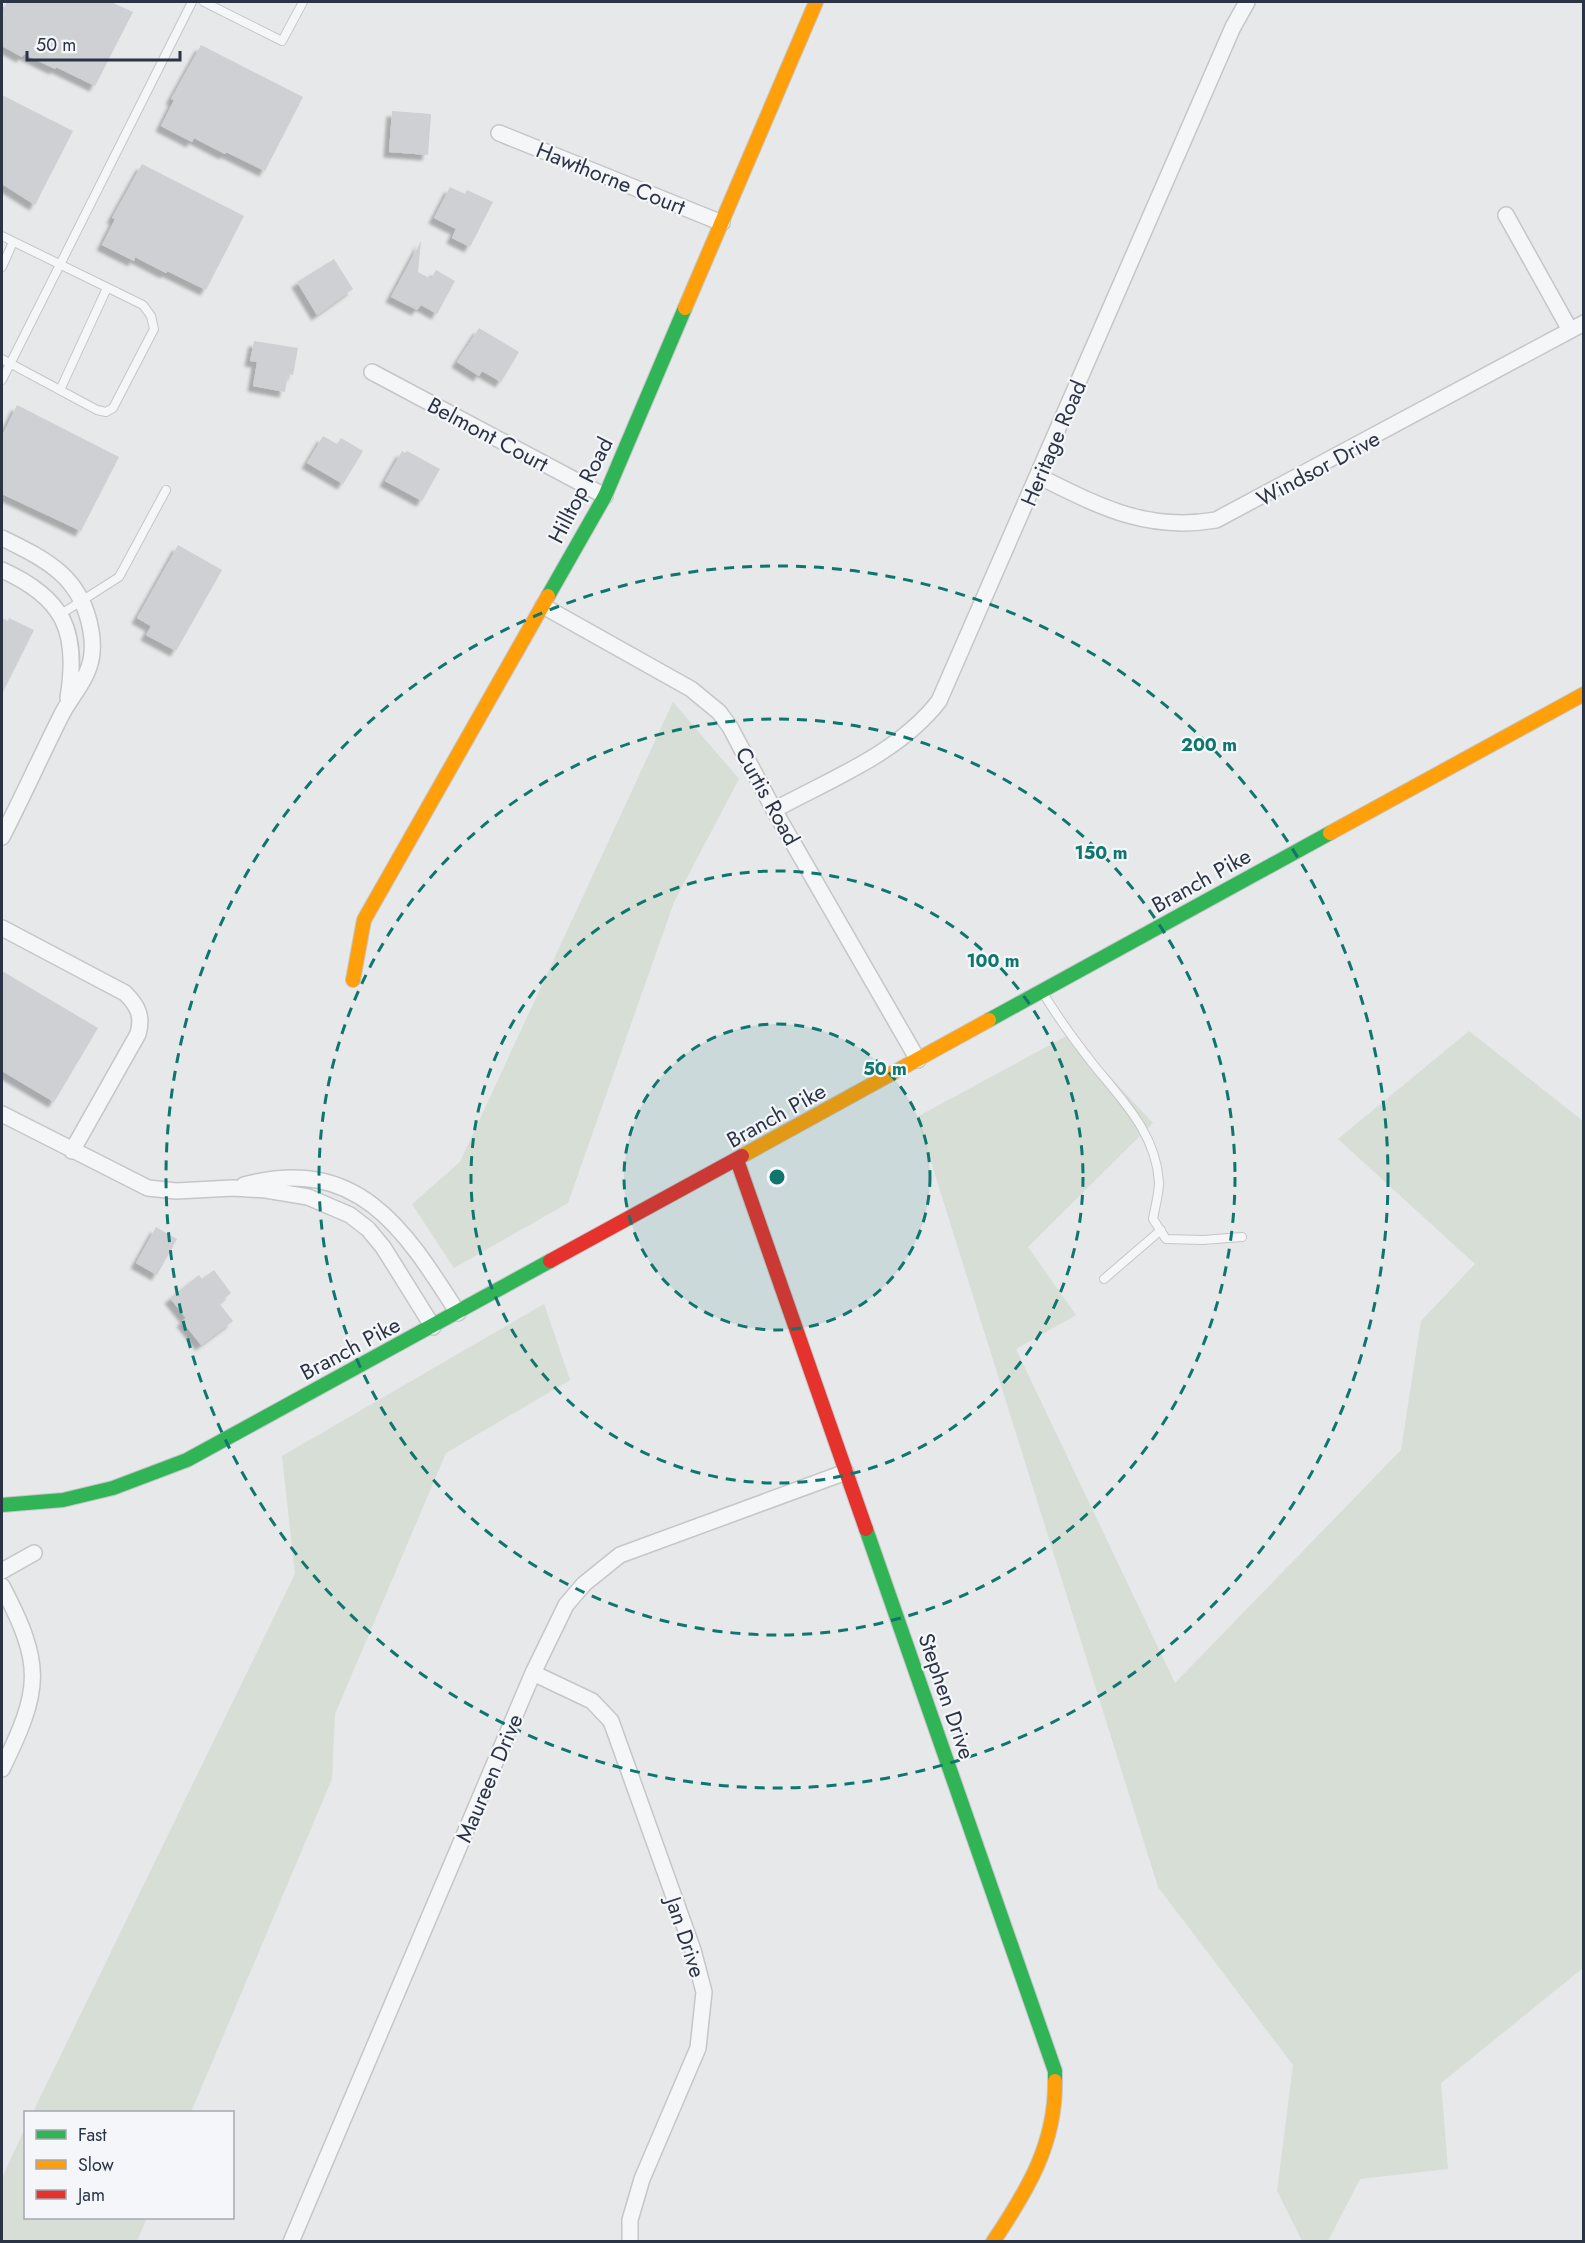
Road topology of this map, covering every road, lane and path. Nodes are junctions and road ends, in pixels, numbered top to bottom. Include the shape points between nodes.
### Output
1 (192, 2) edge
2 (204, 2) edge
3 (303, 2) edge
4 (816, 2) edge
5 (1247, 2) edge
6 (499, 133) dead end
7 (1506, 214) dead end
8 (722, 223) junction
9 (2, 236) edge
10 (13, 242) junction
11 (60, 265) junction
12 (2, 267) edge
13 (107, 288) junction
14 (1577, 327) edge
15 (2, 359) edge
16 (10, 363) junction
17 (372, 372) dead end
18 (2, 380) edge
19 (60, 390) junction
20 (1038, 476) junction
21 (165, 490) dead end
22 (605, 496) junction
23 (2, 538) edge
24 (2, 570) edge
25 (84, 601) junction
26 (543, 606) junction
27 (62, 614) junction
28 (1584, 694) edge
29 (67, 704) junction
30 (774, 810) junction
31 (3, 832) edge
32 (2, 928) edge
33 (353, 980) dead end
34 (1042, 992) junction
35 (918, 1060) junction
36 (2, 1114) edge
37 (72, 1151) junction
38 (737, 1160) junction
39 (232, 1188) junction
40 (1161, 1230) junction
41 (1242, 1237) dead end
42 (1104, 1279) dead end
43 (458, 1313) junction
44 (433, 1327) junction
45 (846, 1472) junction
46 (2, 1505) edge
47 (34, 1553) dead end
48 (2, 1571) edge
49 (2, 1586) edge
50 (533, 1673) junction
51 (2, 1769) edge
52 (291, 2241) edge
53 (630, 2241) edge
54 (993, 2241) edge

1 - 11 lane
2 - 3 lane via 282,41
4 - 8 street, Hilltop Road
5 - 20 street, Heritage Road
6 - 8 street, Hawthorne Court
7 - 14 street
8 - 22 street, Hilltop Road
9 - 10 lane
10 - 11 lane
10 - 12 lane
11 - 13 lane
11 - 16 lane
13 - 19 lane
13 - 19 lane via 143,305 154,329 113,408 106,412 97,410
14 - 20 street, Windsor Drive via 1216,520 1176,525 1155,523 1109,508
15 - 16 lane
16 - 18 lane
16 - 19 lane
17 - 22 street, Belmont Court
20 - 30 street, Heritage Road via 949,685 922,723 896,744
21 - 25 lane via 118,577
22 - 26 street, Hilltop Road
23 - 25 street via 58,571
24 - 27 street via 36,588
25 - 27 lane
25 - 29 street via 92,638 90,664
26 - 30 street, Curtis Road via 705,699 730,727
26 - 33 street, Hilltop Road via 364,920
27 - 29 street via 72,661
28 - 34 street, Branch Pike
29 - 31 street
30 - 35 street, Curtis Road
32 - 37 street via 125,993 139,1011 138,1034
34 - 35 street, Branch Pike
34 - 40 lane via 1059,1021 1126,1102 1144,1132 1153,1152 1159,1184 1153,1219
35 - 38 street, Branch Pike
36 - 37 street
37 - 39 street via 148,1188
38 - 43 street, Branch Pike
38 - 45 street, Stephen Drive
39 - 43 street via 297,1177 354,1193 404,1232
39 - 44 street via 308,1197 350,1215 383,1246
40 - 41 lane via 1166,1239
40 - 42 lane
43 - 44 street, Branch Pike
44 - 46 street, Branch Pike via 187,1460 113,1488 73,1498
45 - 50 street, Maureen Drive via 620,1555 584,1584 566,1605
45 - 54 street, Stephen Drive via 1055,2071 1056,2116 1048,2145 1038,2169
47 - 48 street
49 - 51 street via 30,1648 33,1681 26,1717
50 - 52 street, Maureen Drive
50 - 53 street, Jan Drive via 592,1701 611,1721 693,1950 704,1992 698,2048 642,2179 630,2220

